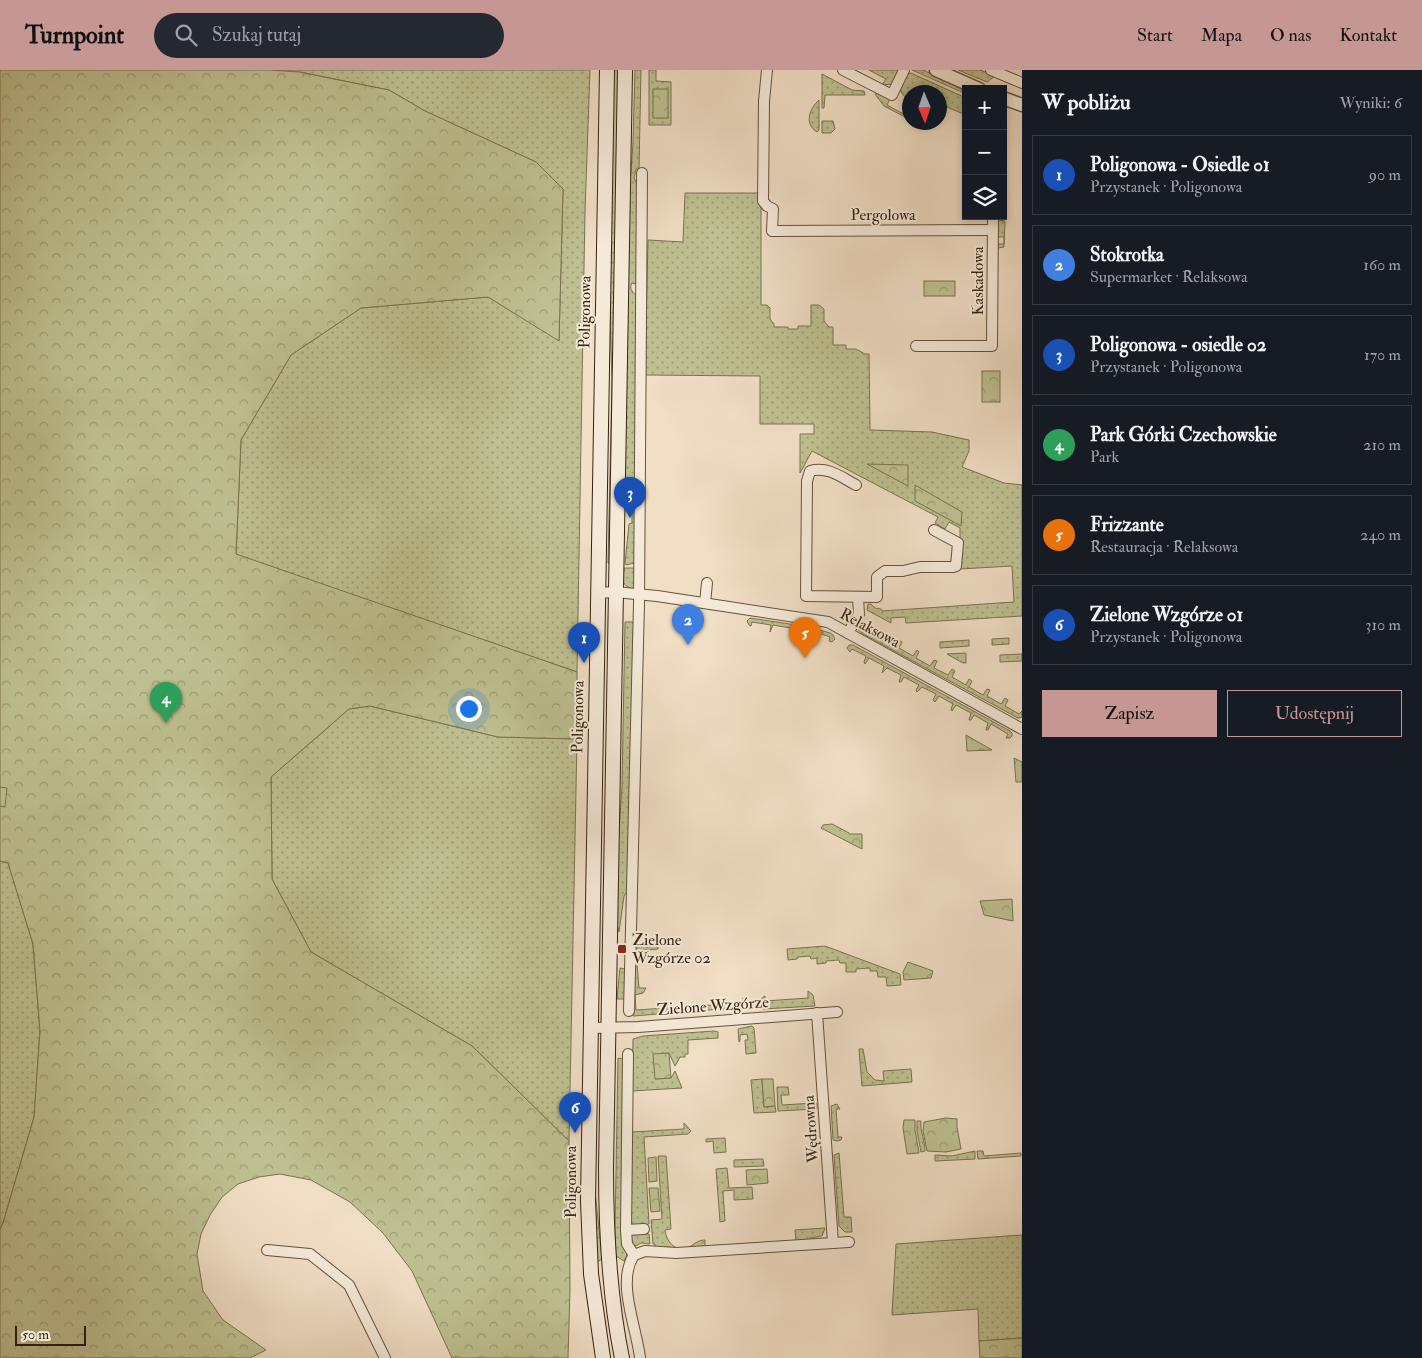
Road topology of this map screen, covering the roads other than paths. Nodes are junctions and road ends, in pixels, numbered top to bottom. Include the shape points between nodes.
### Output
1 (607, 70) edge
2 (625, 70) edge
3 (768, 70) edge
4 (843, 70) edge
5 (904, 70) edge
6 (936, 70) edge
7 (991, 70) edge
8 (1022, 83) edge
9 (970, 85) edge
10 (1007, 100) edge
11 (1022, 105) edge
12 (642, 173) dead end
13 (993, 220) edge
14 (993, 230) junction
15 (916, 346) dead end
16 (856, 485) dead end
17 (934, 530) dead end
18 (707, 582) dead end
19 (615, 592) junction
20 (598, 593) junction
21 (638, 594) junction
22 (858, 597) junction
23 (705, 603) junction
24 (848, 633) junction
25 (1022, 729) edge
26 (629, 1011) dead end
27 (838, 1012) dead end
28 (817, 1014) junction
29 (590, 1028) junction
30 (608, 1028) junction
31 (628, 1054) dead end
32 (644, 1229) dead end
33 (626, 1230) junction
34 (849, 1242) dead end
35 (833, 1243) junction
36 (267, 1250) dead end
37 (634, 1255) junction
38 (385, 1358) edge
39 (604, 1358) edge
40 (622, 1358) edge
41 (640, 1358) edge

1 - 20 main road, Poligonowa
2 - 19 main road
3 - 14 street, Pergolowa via 764,101 764,201 773,209 772,230
4 - 5 street via 892,95
6 - 9 street
7 - 8 street
10 - 11 street
12 - 21 street
13 - 14 street, Kaskadowa
14 - 15 street, Kaskadowa via 992,346
16 - 22 street via 829,470 810,471 807,481 806,596
17 - 22 street via 958,543 956,566 885,571 877,577 877,597
18 - 23 street
19 - 20 street, Relaksowa
19 - 21 street, Relaksowa
19 - 30 main road
20 - 29 main road, Poligonowa
21 - 23 street, Relaksowa
21 - 26 street
22 - 24 street via 859,614
23 - 24 street, Relaksowa via 828,622
24 - 25 street, Relaksowa
27 - 28 street, Zielone Wzgórze
28 - 30 street, Zielone Wzgórze
28 - 35 street, Wędrowna
29 - 30 street, Zielone Wzgórze
29 - 39 main road, Poligonowa via 588,1201 591,1274
30 - 40 main road via 608,1259
31 - 33 street
32 - 33 street
33 - 37 street via 627,1244
34 - 35 street
35 - 37 street via 676,1253 646,1251
36 - 38 street via 310,1254 349,1285
37 - 41 street via 627,1268 626,1283

